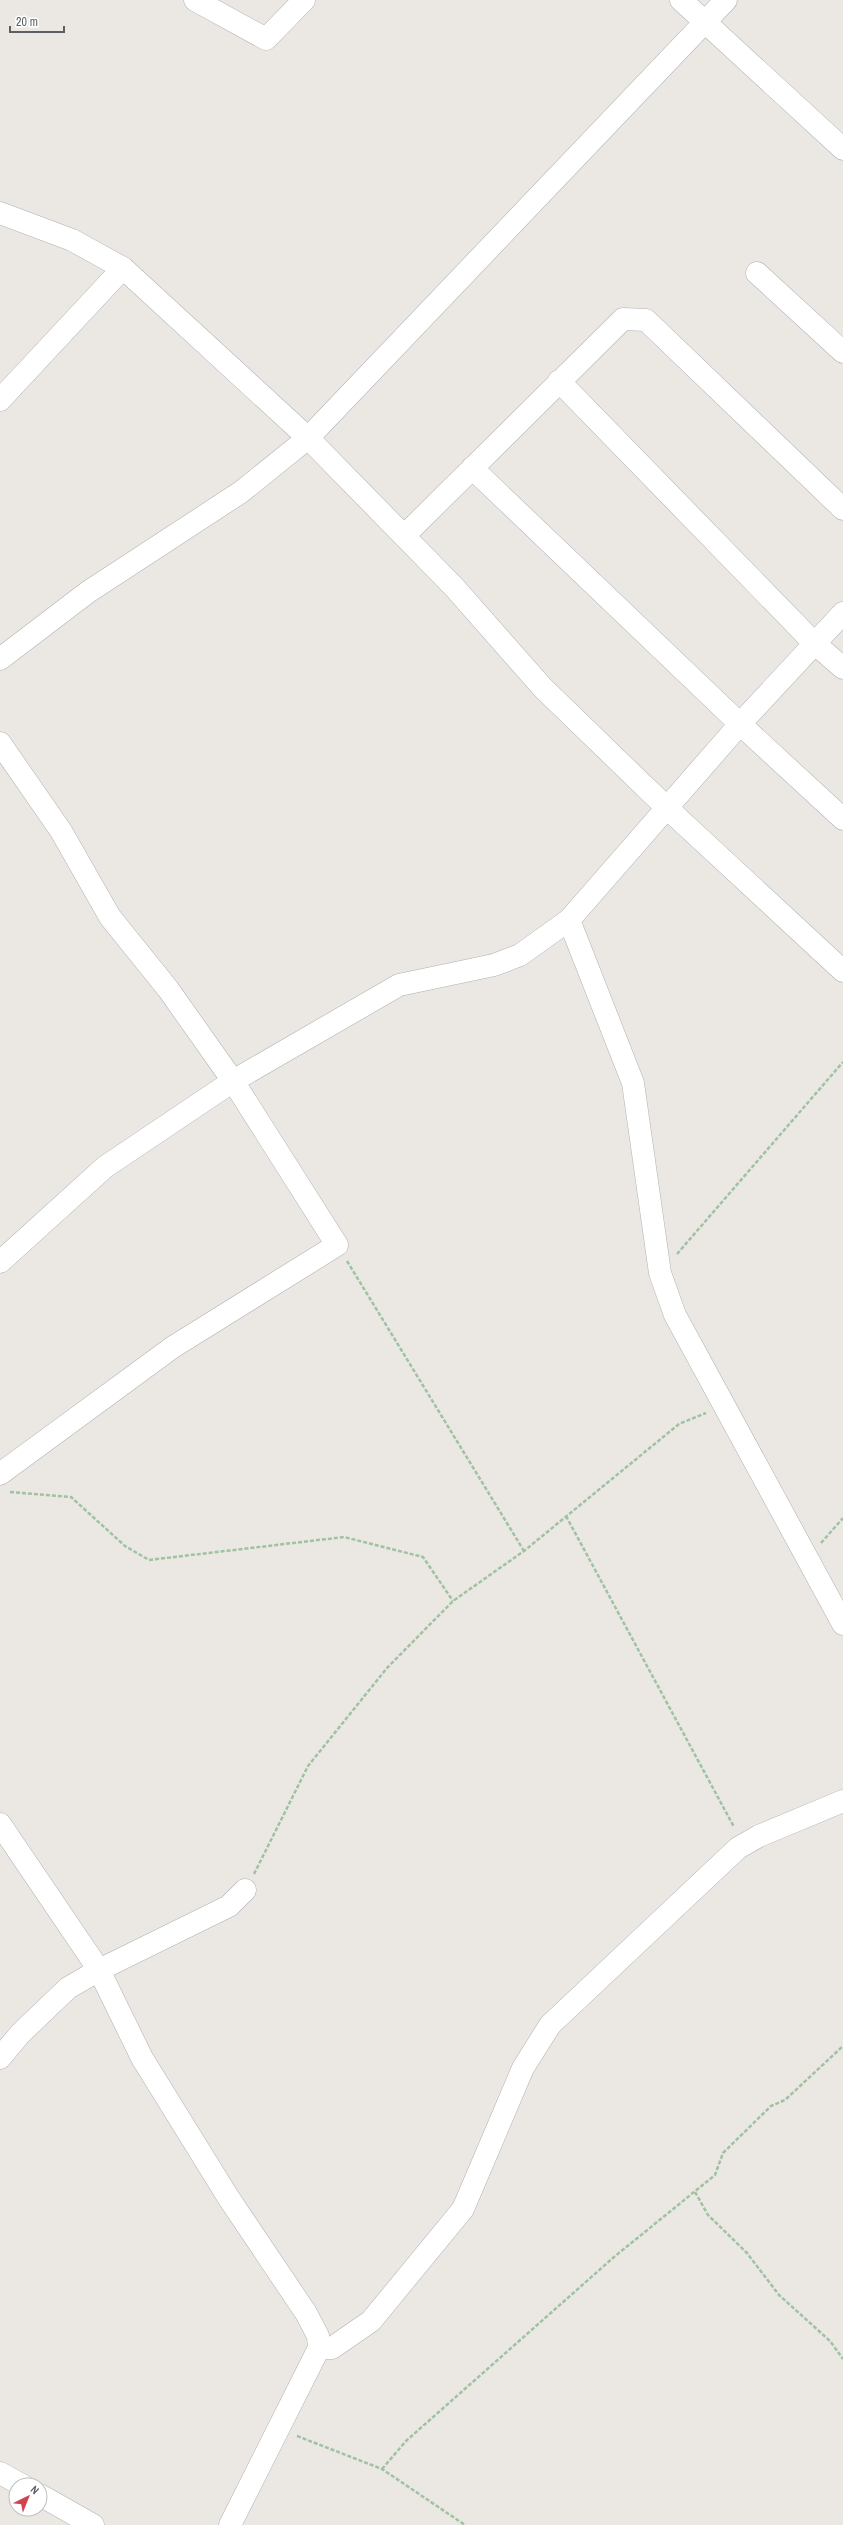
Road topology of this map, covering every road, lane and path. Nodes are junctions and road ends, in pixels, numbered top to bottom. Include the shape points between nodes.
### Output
1 (195, 0) edge
2 (304, 0) edge
3 (681, 0) edge
4 (726, 0) edge
5 (706, 22) junction
6 (843, 149) edge
7 (0, 213) edge
8 (123, 268) junction
9 (757, 273) dead end
10 (843, 352) edge
11 (559, 381) junction
12 (0, 400) edge
13 (308, 438) junction
14 (472, 468) junction
15 (843, 509) edge
16 (404, 536) junction
17 (843, 613) edge
18 (814, 643) junction
19 (0, 659) edge
20 (843, 668) edge
21 (740, 724) junction
22 (0, 743) edge
23 (667, 808) junction
24 (843, 819) edge
25 (569, 920) junction
26 (843, 971) edge
27 (843, 1062) edge
28 (233, 1081) junction
29 (337, 1245) junction
30 (0, 1262) edge
31 (660, 1273) junction
32 (723, 1407) junction
33 (4, 1483) edge
34 (566, 1516) junction
35 (843, 1518) edge
36 (524, 1551) junction
37 (807, 1558) junction
38 (452, 1601) junction
39 (843, 1624) edge
40 (843, 1801) edge
41 (0, 1824) edge
42 (744, 1845) junction
43 (245, 1890) joint
44 (99, 1970) junction
45 (843, 2046) edge
46 (0, 2058) edge
47 (695, 2192) junction
48 (319, 2348) junction
49 (843, 2359) edge
50 (278, 2429) junction
51 (382, 2469) junction
52 (48, 2500) edge
53 (93, 2525) edge
54 (230, 2525) edge
55 (465, 2525) edge

1 - 2 street via 266,39
3 - 5 street
4 - 5 street
5 - 6 street
5 - 13 street
7 - 8 street via 72,240
8 - 12 street
8 - 13 street
9 - 10 street
11 - 14 street
11 - 15 street via 623,318 646,320
11 - 18 street
13 - 16 street
13 - 19 street via 241,492 88,592
14 - 16 street
14 - 21 street
16 - 23 street via 454,587 543,688
17 - 18 street
18 - 20 street
18 - 21 street
21 - 23 street
21 - 24 street
22 - 28 street via 61,831 110,917 168,989
23 - 25 street
23 - 26 street
25 - 28 street via 520,955 494,965 399,985
25 - 31 street via 633,1083
27 - 31 path
28 - 29 street
28 - 30 street via 104,1167
29 - 33 street via 173,1347
29 - 36 path
31 - 32 street via 675,1315
32 - 34 path via 679,1424
32 - 37 street
33 - 38 path via 71,1497 125,1546 149,1560 344,1537 423,1557
34 - 36 path
34 - 42 path
35 - 37 path
36 - 38 path
37 - 39 street
38 - 43 path via 387,1668 308,1766
40 - 42 street via 759,1836
41 - 44 street
42 - 48 street via 717,1866 550,2025 523,2068 464,2209 371,2321 332,2348
43 - 44 street via 229,1906
44 - 46 street via 68,1988 20,2034
44 - 48 street via 142,2058 228,2197 306,2313 318,2336
45 - 47 path via 785,2100 771,2106 723,2153 715,2175
47 - 49 path via 708,2215 747,2253 778,2295 830,2341
47 - 51 path via 602,2268 406,2441
48 - 50 street
50 - 51 path
50 - 54 street
51 - 55 path
52 - 53 street

